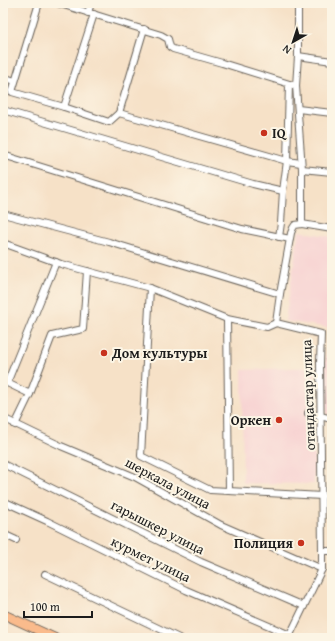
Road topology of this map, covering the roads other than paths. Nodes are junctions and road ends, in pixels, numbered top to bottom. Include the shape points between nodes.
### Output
1 (39, 3) edge
2 (60, 3) edge
3 (91, 3) edge
4 (298, 3) edge
5 (91, 13) junction
6 (144, 29) junction
7 (298, 56) junction
8 (332, 60) edge
9 (3, 77) edge
10 (15, 80) junction
11 (289, 84) junction
12 (296, 86) junction
13 (64, 107) junction
14 (298, 109) junction
15 (3, 110) edge
16 (119, 112) junction
17 (332, 113) edge
18 (3, 155) edge
19 (287, 161) junction
20 (301, 166) junction
21 (332, 172) edge
22 (283, 191) junction
23 (3, 214) edge
24 (298, 225) junction
25 (332, 228) edge
26 (279, 237) junction
27 (290, 240) junction
28 (3, 243) edge
29 (56, 262) junction
30 (87, 271) junction
31 (150, 288) junction
32 (280, 294) junction
33 (227, 320) junction
34 (276, 322) junction
35 (5, 382) edge
36 (30, 394) junction
37 (308, 413) dead end
38 (321, 416) junction
39 (3, 418) edge
40 (332, 419) edge
41 (15, 425) junction
42 (3, 464) edge
43 (229, 491) junction
44 (322, 496) junction
45 (3, 501) edge
46 (3, 534) edge
47 (16, 540) dead end
48 (322, 551) junction
49 (332, 551) edge
50 (322, 569) junction
51 (45, 574) dead end
52 (304, 606) junction
53 (3, 614) edge
54 (289, 636) edge
55 (55, 638) edge
56 (179, 638) edge

1 - 10 street
2 - 5 street
3 - 5 street
4 - 7 street
5 - 6 street
5 - 13 street
6 - 11 street via 168,39 172,49
6 - 16 street
7 - 8 street
7 - 12 street
9 - 10 street
10 - 13 street via 12,92
11 - 12 street
11 - 19 street
12 - 14 street
13 - 16 street via 109,122
14 - 17 street
14 - 20 street
15 - 22 street
16 - 19 street
18 - 26 street via 242,229
19 - 20 street
19 - 22 street
20 - 21 street
20 - 24 street
22 - 26 street
23 - 32 street via 109,242
24 - 25 street
24 - 27 street via 293,228
26 - 27 street
27 - 32 street
28 - 29 street
29 - 30 street
29 - 35 street
30 - 31 street
30 - 36 street via 83,329 52,336
31 - 33 street
31 - 43 street via 141,456 210,490
32 - 34 street
33 - 34 street via 266,327
33 - 43 street
34 - 38 street, отандастар улица via 321,334
35 - 36 street
36 - 41 street
37 - 38 street
38 - 40 street
38 - 44 street, отандастар улица
39 - 41 street, шеркала улица
41 - 50 street, шеркала улица via 135,477 221,525
42 - 52 street, гарышкер улица via 201,562
43 - 44 street
44 - 48 street, отандастар улица
45 - 54 street, курмет улица via 186,590
46 - 47 street
48 - 49 street
48 - 50 street, отандастар улица
50 - 52 street
51 - 56 street
52 - 54 street
53 - 55 main road

